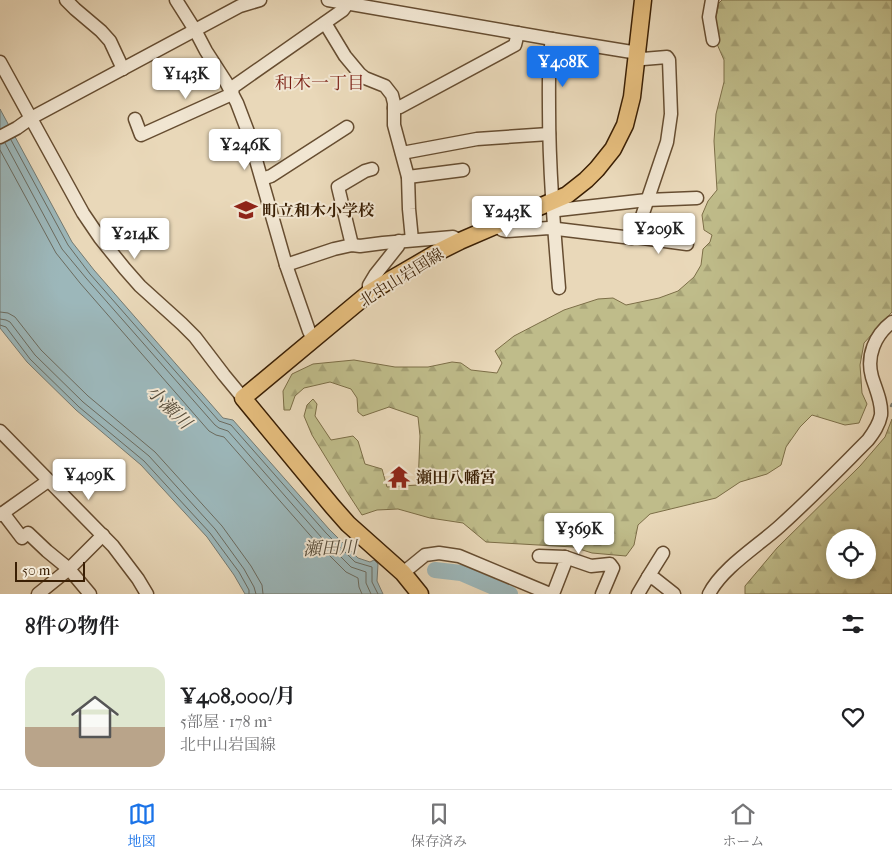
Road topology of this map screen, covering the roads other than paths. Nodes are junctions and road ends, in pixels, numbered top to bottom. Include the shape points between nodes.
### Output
1 (66, 0) edge
2 (176, 0) edge
3 (260, 0) edge
4 (328, 0) edge
5 (643, 0) edge
6 (712, 0) edge
7 (348, 3) junction
8 (377, 4) edge
9 (324, 23) junction
10 (195, 30) junction
11 (518, 33) junction
12 (552, 39) junction
13 (713, 40) dead end
14 (638, 52) junction
15 (0, 62) edge
16 (123, 69) junction
17 (232, 94) junction
18 (394, 108) junction
19 (31, 118) junction
20 (135, 119) dead end
21 (347, 127) dead end
22 (549, 134) junction
23 (0, 136) edge
24 (402, 153) junction
25 (372, 169) dead end
26 (463, 170) dead end
27 (408, 177) junction
28 (262, 179) junction
29 (697, 198) dead end
30 (647, 200) junction
31 (553, 206) junction
32 (499, 225) junction
33 (554, 229) junction
34 (635, 237) junction
35 (406, 241) junction
36 (460, 241) junction
37 (687, 244) dead end
38 (352, 245) junction
39 (286, 265) junction
40 (559, 288) dead end
41 (369, 293) junction
42 (892, 322) edge
43 (313, 338) junction
44 (243, 398) junction
45 (0, 431) edge
46 (48, 480) junction
47 (2, 514) edge
48 (103, 535) junction
49 (663, 553) dead end
50 (539, 556) dead end
51 (565, 556) junction
52 (69, 569) junction
53 (403, 573) junction
54 (648, 577) junction
55 (38, 594) edge
56 (90, 594) edge
57 (147, 594) edge
58 (420, 594) edge
59 (551, 594) edge
60 (602, 594) edge
61 (638, 594) edge
62 (674, 594) edge
63 (709, 594) edge

1 - 16 street via 110,41
2 - 10 street
3 - 10 street via 240,6
4 - 7 street
5 - 14 main road, 北中山岩国線
6 - 13 street via 708,17
7 - 8 street
7 - 9 street
8 - 11 street
9 - 17 street via 233,87
9 - 18 street via 360,74 385,86 392,95
10 - 16 street
10 - 17 street
11 - 12 street
11 - 18 street via 516,45
12 - 14 street
12 - 22 street
14 - 30 street via 643,58 668,57 669,60 671,114 667,142
14 - 31 main road, 北中山岩国線 via 625,125 613,149 586,180
15 - 19 street
16 - 19 street
17 - 20 street via 141,135
17 - 28 street
18 - 24 street via 394,125
19 - 23 street
19 - 44 street via 100,238 140,286 195,337
21 - 28 street
22 - 24 street via 477,139
22 - 31 street
24 - 27 street
25 - 38 street via 338,187
26 - 27 street
27 - 35 street
28 - 39 street
29 - 30 street
30 - 31 street via 558,210
30 - 34 street
31 - 32 main road, 北中山岩国線
31 - 33 street
32 - 33 street via 506,231
32 - 36 main road, 北中山岩国線
33 - 34 street
33 - 40 street
34 - 37 street
35 - 36 street via 453,237
35 - 38 street
35 - 41 street via 398,246 375,275 369,285
36 - 41 main road, 北中山岩国線
38 - 39 street
39 - 43 street
41 - 43 main road, 北中山岩国線
42 - 63 street via 877,337 870,363 881,407 877,428 808,500 722,575
43 - 44 main road, 北中山岩国線
44 - 53 main road via 348,524
45 - 46 street
46 - 47 street
46 - 48 street
47 - 52 street via 22,538 28,533
48 - 52 street
48 - 57 street
49 - 54 street
50 - 51 street
51 - 59 street
51 - 60 street via 591,566 610,564 613,568
52 - 55 street
52 - 56 street
53 - 58 main road
53 - 59 street via 425,555 439,553 459,556
54 - 61 street
54 - 62 street

